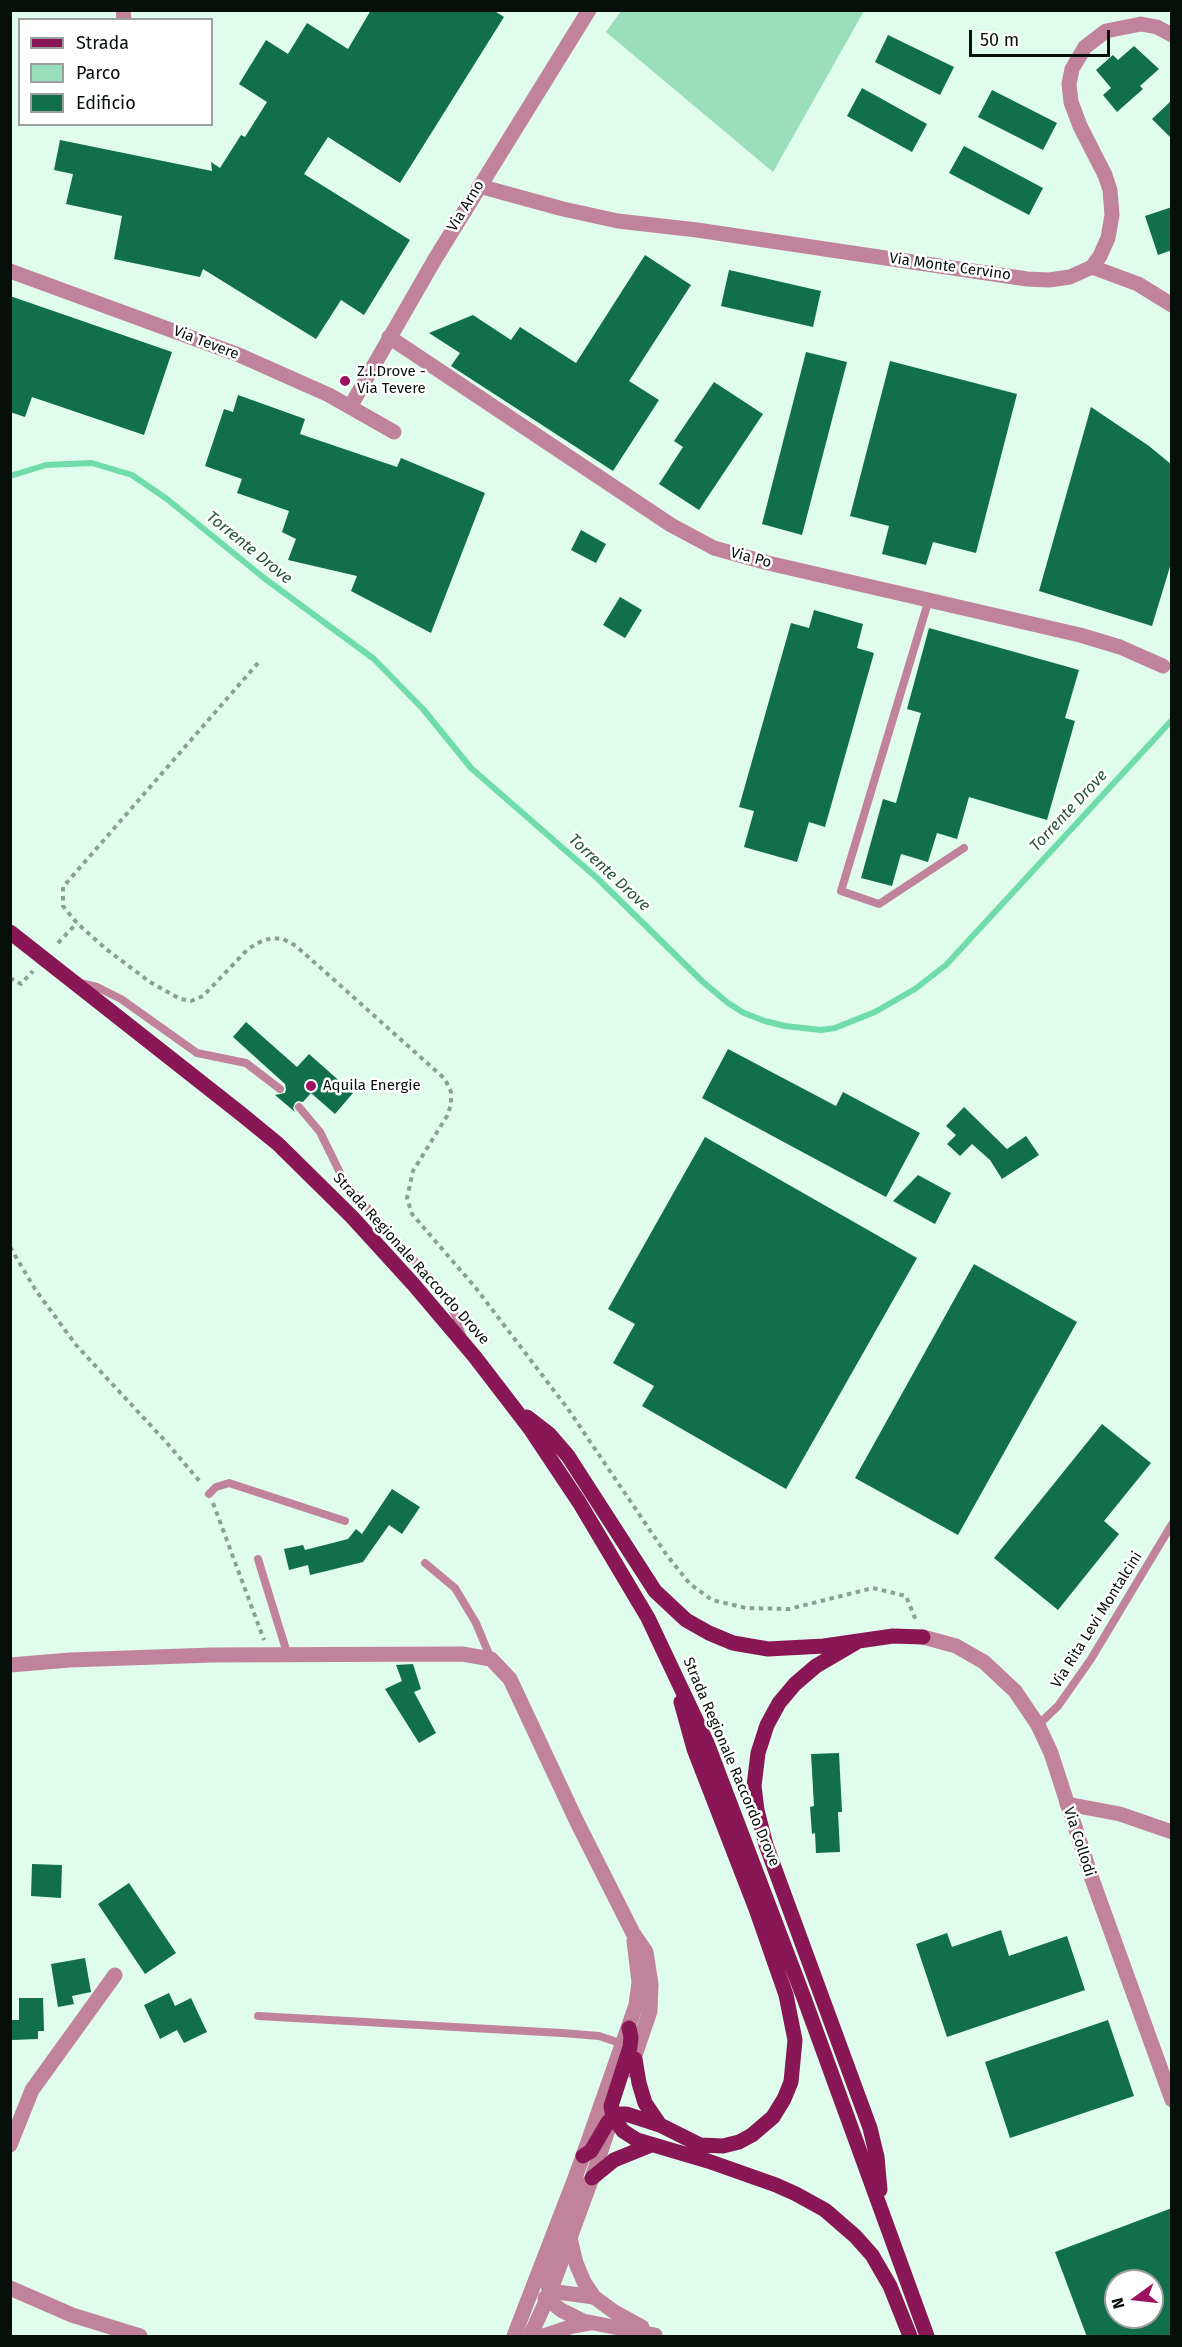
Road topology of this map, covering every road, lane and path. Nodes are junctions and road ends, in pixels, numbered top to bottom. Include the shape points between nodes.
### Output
1 (589, 10) edge
2 (1172, 35) edge
3 (479, 186) junction
4 (1092, 267) junction
5 (10, 272) edge
6 (1172, 305) edge
7 (389, 337) junction
8 (350, 406) junction
9 (394, 432) dead end
10 (929, 599) junction
11 (258, 663) dead end
12 (1163, 666) dead end
13 (964, 848) dead end
14 (77, 923) junction
15 (10, 932) edge
16 (58, 943) dead end
17 (36, 968) dead end
18 (10, 978) edge
19 (76, 983) junction
20 (280, 1089) dead end
21 (299, 1107) dead end
22 (10, 1247) edge
23 (463, 1342) junction
24 (515, 1408) junction
25 (209, 1494) junction
26 (345, 1521) dead end
27 (1171, 1525) edge
28 (258, 1559) dead end
29 (425, 1563) dead end
30 (923, 1637) junction
31 (857, 1642) junction
32 (269, 1656) junction
33 (288, 1656) junction
34 (491, 1659) junction
35 (10, 1665) edge
36 (678, 1678) junction
37 (1038, 1725) junction
38 (1067, 1804) junction
39 (1172, 1832) edge
40 (633, 1933) junction
41 (115, 1975) dead end
42 (258, 2016) dead end
43 (629, 2028) junction
44 (623, 2044) junction
45 (635, 2059) junction
46 (1172, 2100) edge
47 (613, 2117) junction
48 (660, 2125) junction
49 (10, 2145) edge
50 (651, 2145) junction
51 (583, 2156) junction
52 (576, 2175) junction
53 (592, 2178) junction
54 (881, 2207) junction
55 (570, 2238) junction
56 (10, 2288) edge
57 (549, 2295) junction
58 (594, 2297) junction
59 (590, 2323) junction
60 (517, 2330) edge
61 (658, 2336) edge
62 (140, 2337) edge
63 (530, 2337) edge
64 (543, 2337) edge
65 (910, 2337) edge
66 (927, 2337) edge

1 - 3 street, Via Arno
2 - 4 street via 1141,24 1106,31 1085,47 1072,69 1071,102 1105,175 1112,206 1108,238
3 - 4 street, Via Monte Cervino via 595,217 1013,277 1060,279
3 - 7 street, Via Arno
4 - 6 street via 1138,284
5 - 8 street, Via Tevere via 217,346
7 - 8 street, Via Arno
7 - 10 street, Via Po via 700,541 746,558
8 - 9 street, Via Tevere
10 - 12 street, Via Po via 1097,639
10 - 13 lane via 841,891 879,904
11 - 14 path via 63,887 63,906
14 - 16 path
14 - 30 path via 150,982 191,1001 211,990 248,949 260,942 283,939 296,946 445,1079 451,1105 413,1172 407,1198 412,1214 475,1287 568,1409 690,1584 712,1600 746,1608 789,1609 873,1588 906,1596
15 - 19 main road, Strada Regionale Raccordo Drove
17 - 18 path via 21,984
19 - 20 lane via 97,987 122,999 197,1053 246,1063
19 - 23 main road, Strada Regionale Raccordo Drove via 278,1144 370,1236
21 - 23 lane via 320,1132 345,1183 446,1296
22 - 25 path via 76,1345
23 - 24 main road, Strada Regionale Raccordo Drove
24 - 31 main road via 562,1449 648,1582 686,1620 722,1639 756,1648 792,1649
24 - 36 main road, Strada Regionale Raccordo Drove via 608,1548
25 - 26 lane via 229,1483
25 - 32 path
27 - 37 lane, Via Rita Levi Montalcini via 1091,1659 1054,1711
28 - 33 lane
29 - 34 lane via 456,1588
30 - 31 main road via 893,1636
30 - 37 street, Via Collodi via 956,1646 984,1662 1015,1691
31 - 54 main road via 810,1671 779,1703 758,1753 754,1786 766,1845 870,2128 878,2163
32 - 33 street
32 - 35 street via 82,1659
33 - 34 street via 462,1653
34 - 40 street via 510,1679
36 - 48 main road via 694,1749 786,1995 795,2050 791,2082 779,2108 767,2123 746,2138 709,2147
36 - 54 main road, Strada Regionale Raccordo Drove via 733,1808
37 - 38 street, Via Collodi
38 - 39 street via 1120,1814
38 - 46 street, Via Collodi
40 - 43 street via 639,1982
40 - 45 street via 645,1952 651,1984 648,2017
41 - 49 street via 32,2090
42 - 44 lane via 562,2033 599,2036
43 - 44 street
43 - 47 main road via 631,2042 612,2099
44 - 51 street
45 - 47 street
45 - 48 main road via 645,2103
47 - 48 main road via 626,2114
47 - 50 main road via 629,2136
47 - 51 main road via 594,2147
47 - 53 street
50 - 53 main road via 614,2160
50 - 65 main road via 776,2185 825,2210 872,2255
51 - 52 street
52 - 57 street via 573,2205 547,2278
52 - 60 street
53 - 55 street
54 - 66 main road, Strada Regionale Raccordo Drove
55 - 57 street
55 - 58 street via 580,2273
56 - 62 street via 72,2315
57 - 58 street via 561,2292
57 - 59 street via 557,2308
57 - 60 street via 534,2306
57 - 63 street
58 - 61 street
59 - 61 street
59 - 64 street

